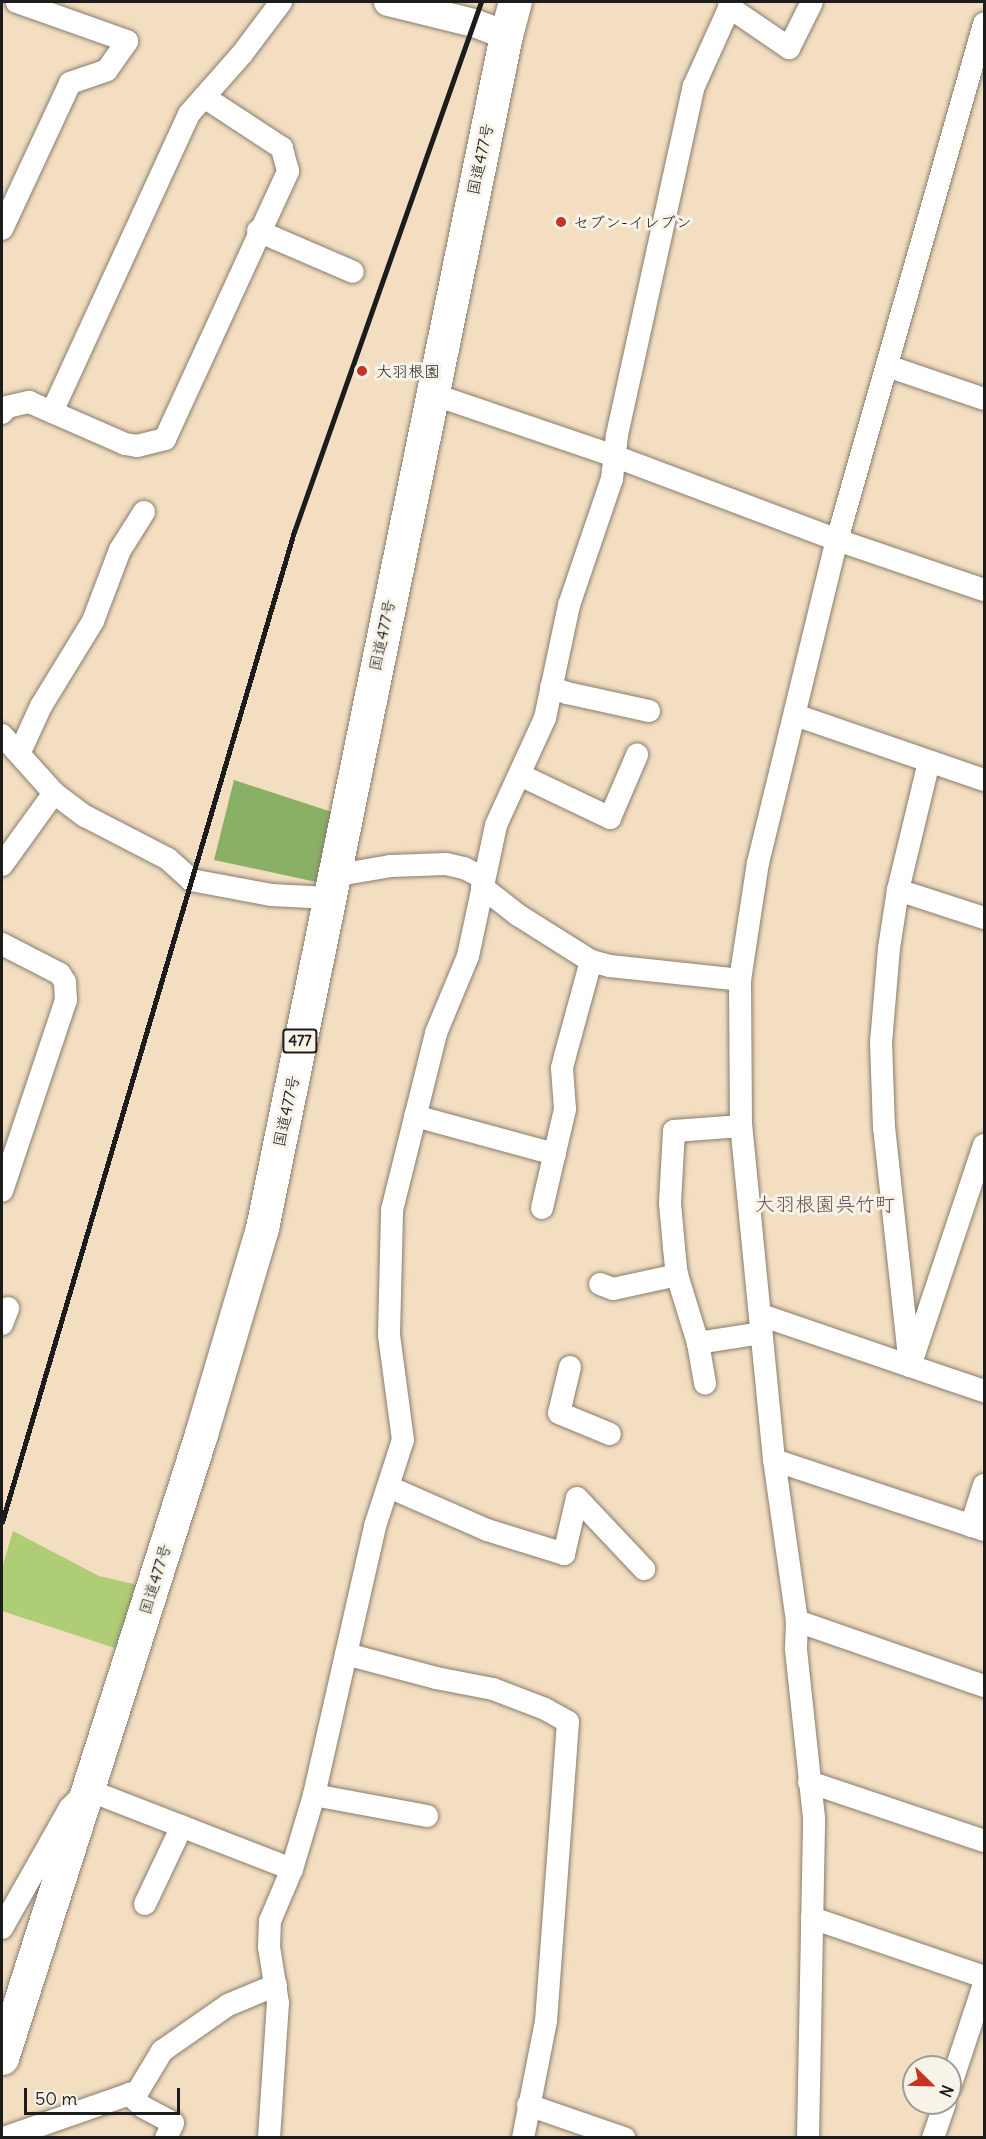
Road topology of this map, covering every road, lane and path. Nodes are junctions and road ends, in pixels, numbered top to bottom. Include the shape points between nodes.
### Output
1 (17, 2) edge
2 (281, 2) edge
3 (388, 2) edge
4 (515, 2) edge
5 (812, 2) edge
6 (730, 4) edge
7 (455, 10) edge
8 (984, 24) edge
9 (506, 34) junction
10 (204, 97) junction
11 (2, 228) edge
12 (258, 231) junction
13 (353, 272) dead end
14 (887, 366) junction
15 (432, 394) junction
16 (984, 399) edge
17 (52, 412) junction
18 (2, 413) edge
19 (614, 456) junction
20 (144, 512) dead end
21 (837, 540) junction
22 (984, 590) edge
23 (551, 687) junction
24 (649, 711) dead end
25 (795, 715) junction
26 (2, 735) edge
27 (20, 752) junction
28 (637, 755) dead end
29 (929, 762) junction
30 (520, 775) junction
31 (984, 780) edge
32 (54, 793) junction
33 (2, 866) edge
34 (483, 883) junction
35 (332, 887) junction
36 (898, 890) junction
37 (984, 918) edge
38 (2, 944) edge
39 (591, 961) junction
40 (740, 980) junction
41 (415, 1116) junction
42 (741, 1126) junction
43 (984, 1145) edge
44 (555, 1154) junction
45 (2, 1191) edge
46 (542, 1208) dead end
47 (677, 1275) junction
48 (600, 1284) dead end
49 (761, 1324) junction
50 (698, 1343) junction
51 (910, 1366) junction
52 (570, 1367) dead end
53 (705, 1383) dead end
54 (984, 1391) edge
55 (610, 1434) dead end
56 (774, 1460) junction
57 (984, 1485) edge
58 (389, 1487) junction
59 (978, 1528) edge
60 (644, 1569) dead end
61 (797, 1621) junction
62 (346, 1654) junction
63 (984, 1686) edge
64 (809, 1782) junction
65 (88, 1790) junction
66 (314, 1795) junction
67 (427, 1816) dead end
68 (182, 1826) junction
69 (984, 1841) edge
70 (292, 1869) junction
71 (146, 1904) dead end
72 (812, 1918) junction
73 (2, 1928) edge
74 (984, 1977) edge
75 (984, 1984) edge
76 (276, 1985) junction
77 (961, 2055) edge
78 (2, 2058) edge
79 (129, 2094) junction
80 (528, 2105) junction
81 (941, 2115) edge
82 (4, 2138) edge
83 (166, 2138) edge
84 (270, 2138) edge
85 (523, 2138) edge
86 (624, 2138) edge
87 (808, 2138) edge
88 (933, 2138) edge

1 - 11 street via 128,41 107,70 70,83
2 - 10 street
3 - 7 main road
4 - 9 highway, 国道477号 / 477
5 - 6 street via 789,48
6 - 19 street via 694,86
7 - 9 main road
8 - 14 street
9 - 15 highway, 国道477号 / 477
10 - 12 street via 282,148 288,171
10 - 17 street via 189,114
12 - 13 street
12 - 17 street via 165,439 137,446 125,444
14 - 16 street
14 - 21 street
15 - 19 street
15 - 35 highway, 国道477号 / 477
17 - 18 street via 29,402 7,407
19 - 21 street
19 - 23 street via 612,479 569,604
20 - 27 street via 120,550 93,621 41,706
21 - 22 street
21 - 25 street
23 - 24 street
23 - 30 street via 545,718
25 - 29 street
25 - 40 street via 758,863
26 - 27 street
27 - 32 street
28 - 30 street via 610,818
29 - 31 street
29 - 36 street
30 - 34 street via 496,825
32 - 33 street
32 - 35 street via 84,816 168,859 191,880 271,895
34 - 35 street via 464,868 446,864 391,866
34 - 39 street via 518,915
34 - 41 street via 468,956 436,1033
35 - 65 highway, 国道477号 / 477 via 262,1228
36 - 37 street
36 - 51 street via 881,1042 884,1128
38 - 45 street via 60,974 65,982 66,1000
39 - 40 street
39 - 44 street via 562,1068 565,1109
40 - 42 street
41 - 44 street
41 - 58 street via 390,1227 389,1335 403,1440
42 - 47 street via 674,1131 670,1203
42 - 49 street
43 - 51 street
44 - 46 street
47 - 48 street via 613,1289
47 - 50 street
49 - 50 street
49 - 51 street
49 - 56 street
50 - 53 street
51 - 54 street
52 - 55 street via 559,1413
56 - 59 street
56 - 61 street
57 - 59 street
58 - 60 street via 487,1530 564,1554 577,1498
58 - 62 street via 375,1526
61 - 63 street
61 - 64 street via 796,1649
62 - 66 street
62 - 80 street via 493,1689 568,1722 546,2021
64 - 69 street
64 - 72 street via 814,1818
65 - 68 street
65 - 73 street via 70,1808
65 - 78 highway, 国道477号 / 477
66 - 67 street
66 - 70 street
68 - 70 street
68 - 71 street
70 - 76 street via 268,1935
72 - 74 street
72 - 87 street
75 - 77 street
76 - 79 street via 228,2005 162,2051 138,2091
76 - 84 street
79 - 82 street
79 - 83 street via 143,2107 173,2123
80 - 85 street
80 - 86 street
81 - 88 street

